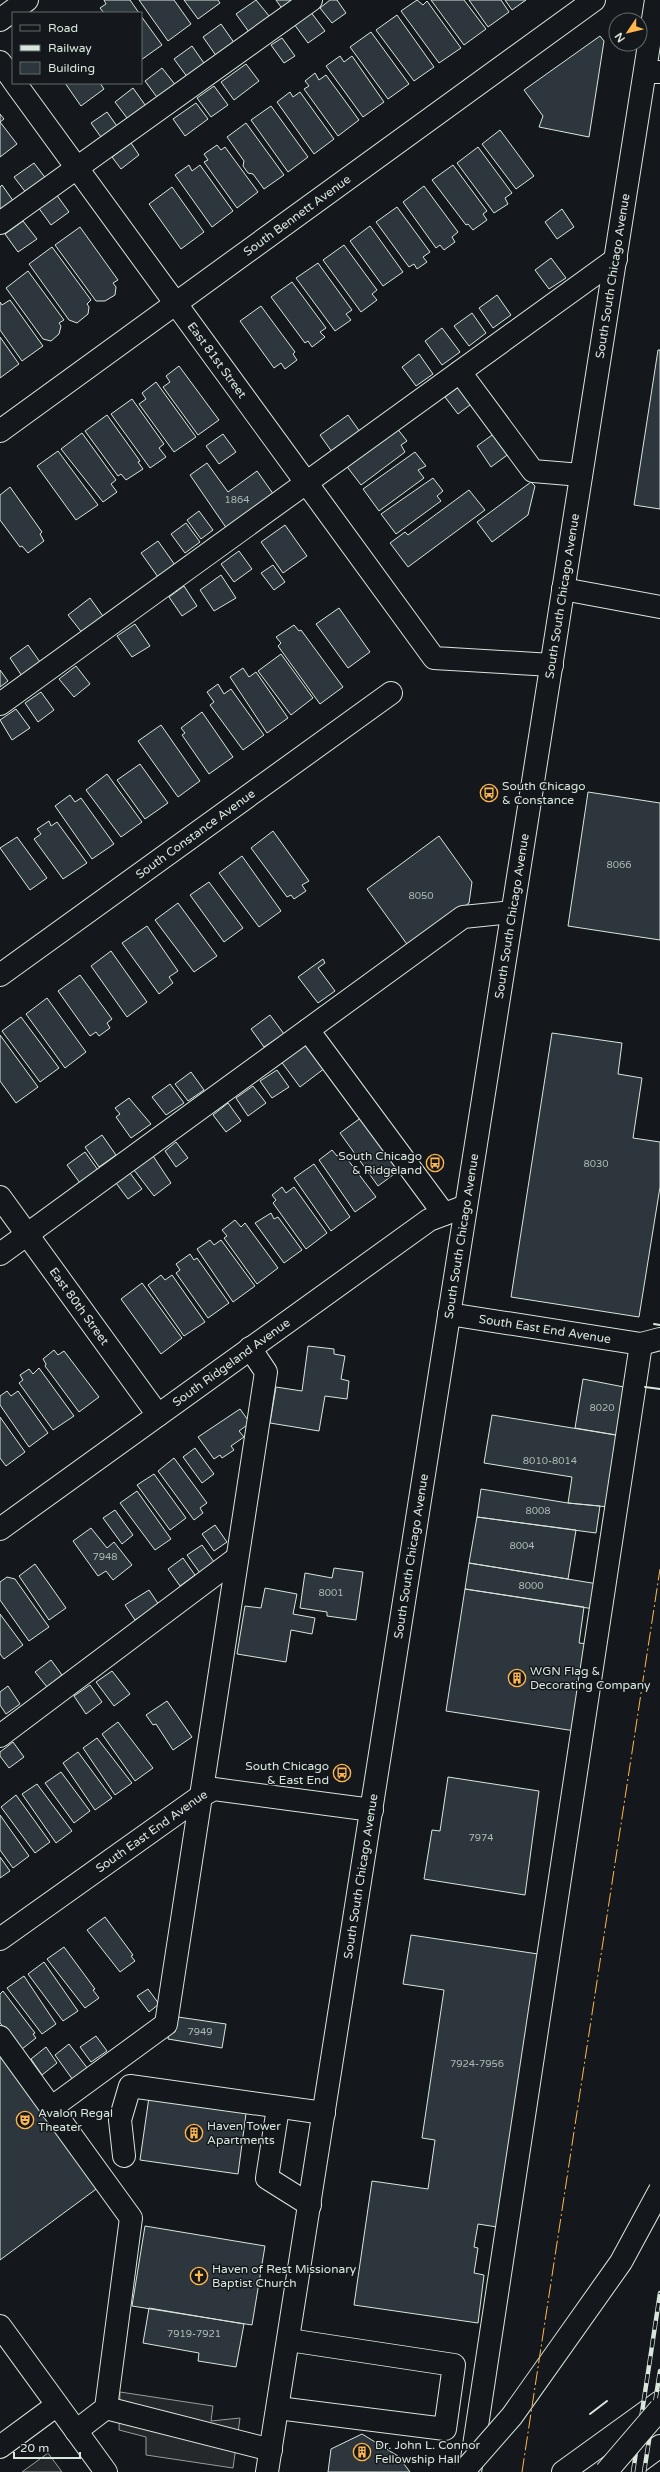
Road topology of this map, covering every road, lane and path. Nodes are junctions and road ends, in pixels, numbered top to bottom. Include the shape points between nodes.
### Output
1 (27, 0) edge
2 (311, 0) edge
3 (594, 0) edge
4 (656, 0) edge
5 (0, 20) edge
6 (0, 62) edge
7 (652, 72) edge
8 (12, 79) edge
9 (16, 84) edge
10 (76, 168) junction
11 (0, 223) edge
12 (616, 259) junction
13 (176, 304) junction
14 (460, 372) junction
15 (0, 431) edge
16 (581, 475) junction
17 (306, 483) junction
18 (563, 588) junction
19 (660, 608) edge
20 (552, 665) junction
21 (392, 693) dead end
22 (0, 704) edge
23 (512, 912) junction
24 (0, 975) edge
25 (308, 1030) junction
26 (0, 1197) edge
27 (466, 1206) junction
28 (444, 1214) junction
29 (27, 1234) junction
30 (0, 1254) edge
31 (449, 1314) junction
32 (650, 1342) edge
33 (250, 1348) junction
34 (660, 1357) edge
35 (158, 1415) junction
36 (0, 1528) edge
37 (237, 1558) junction
38 (0, 1736) edge
39 (201, 1796) junction
40 (372, 1810) junction
41 (0, 1939) edge
42 (0, 2037) edge
43 (51, 2108) junction
44 (278, 2108) junction
45 (324, 2113) junction
46 (124, 2156) dead end
47 (660, 2190) edge
48 (310, 2205) junction
49 (0, 2326) edge
50 (289, 2340) junction
51 (660, 2402) edge
52 (58, 2405) junction
53 (106, 2408) junction
54 (278, 2408) junction
55 (660, 2409) edge
56 (76, 2431) junction
57 (660, 2446) edge
58 (0, 2447) edge
59 (271, 2450) junction
60 (106, 2472) edge
61 (267, 2472) edge
62 (463, 2472) edge
63 (470, 2472) edge
64 (563, 2472) edge
65 (606, 2472) edge
66 (625, 2472) edge

1 - 5 main road
2 - 10 main road
3 - 13 main road, South Bennett Avenue
4 - 7 main road, South South Chicago Avenue
6 - 8 main road
7 - 12 main road, South South Chicago Avenue
9 - 10 main road, East 81st Street
10 - 11 main road
10 - 13 main road, East 81st Street
12 - 14 main road
12 - 16 main road, South South Chicago Avenue
13 - 15 main road, South Bennett Avenue
13 - 17 main road, East 81st Street
14 - 16 main road via 533,471
14 - 17 main road
16 - 18 main road, South South Chicago Avenue
17 - 20 main road, East 81st Street via 434,658
17 - 22 main road
18 - 19 main road
18 - 20 main road, South South Chicago Avenue
20 - 23 main road, South South Chicago Avenue
21 - 24 main road, South Constance Avenue
23 - 25 main road via 463,917
23 - 27 main road, South South Chicago Avenue
25 - 28 main road
25 - 29 main road
26 - 29 main road, East 80th Street
27 - 28 main road, South Ridgeland Avenue
27 - 31 main road, South South Chicago Avenue
28 - 33 main road, South Ridgeland Avenue via 429,1220
29 - 30 main road
29 - 35 main road, East 80th Street
31 - 32 main road, South East End Avenue
31 - 40 main road, South South Chicago Avenue
32 - 34 main road, South East End Avenue
32 - 63 main road
33 - 35 main road, South Ridgeland Avenue
33 - 37 main road via 266,1372
35 - 36 main road, South Ridgeland Avenue
37 - 38 main road
37 - 39 main road
39 - 40 main road, South East End Avenue via 214,1789
39 - 41 main road, South East End Avenue
39 - 43 main road via 166,2024
40 - 45 main road, South South Chicago Avenue
42 - 43 main road
43 - 53 main road via 131,2218
44 - 45 main road
44 - 46 main road via 130,2086 120,2120
44 - 48 main road via 267,2178
45 - 48 main road, South South Chicago Avenue
47 - 62 main road, bridge via 621,2262 512,2416
48 - 50 main road, South South Chicago Avenue
49 - 52 main road
50 - 54 main road, South South Chicago Avenue
50 - 54 main road via 454,2365 445,2429
51 - 64 main road
52 - 56 main road
52 - 58 main road
53 - 56 main road
53 - 59 main road
54 - 59 main road, South South Chicago Avenue
55 - 65 main road, bridge
56 - 60 main road
57 - 66 main road
59 - 61 main road, South South Chicago Avenue

